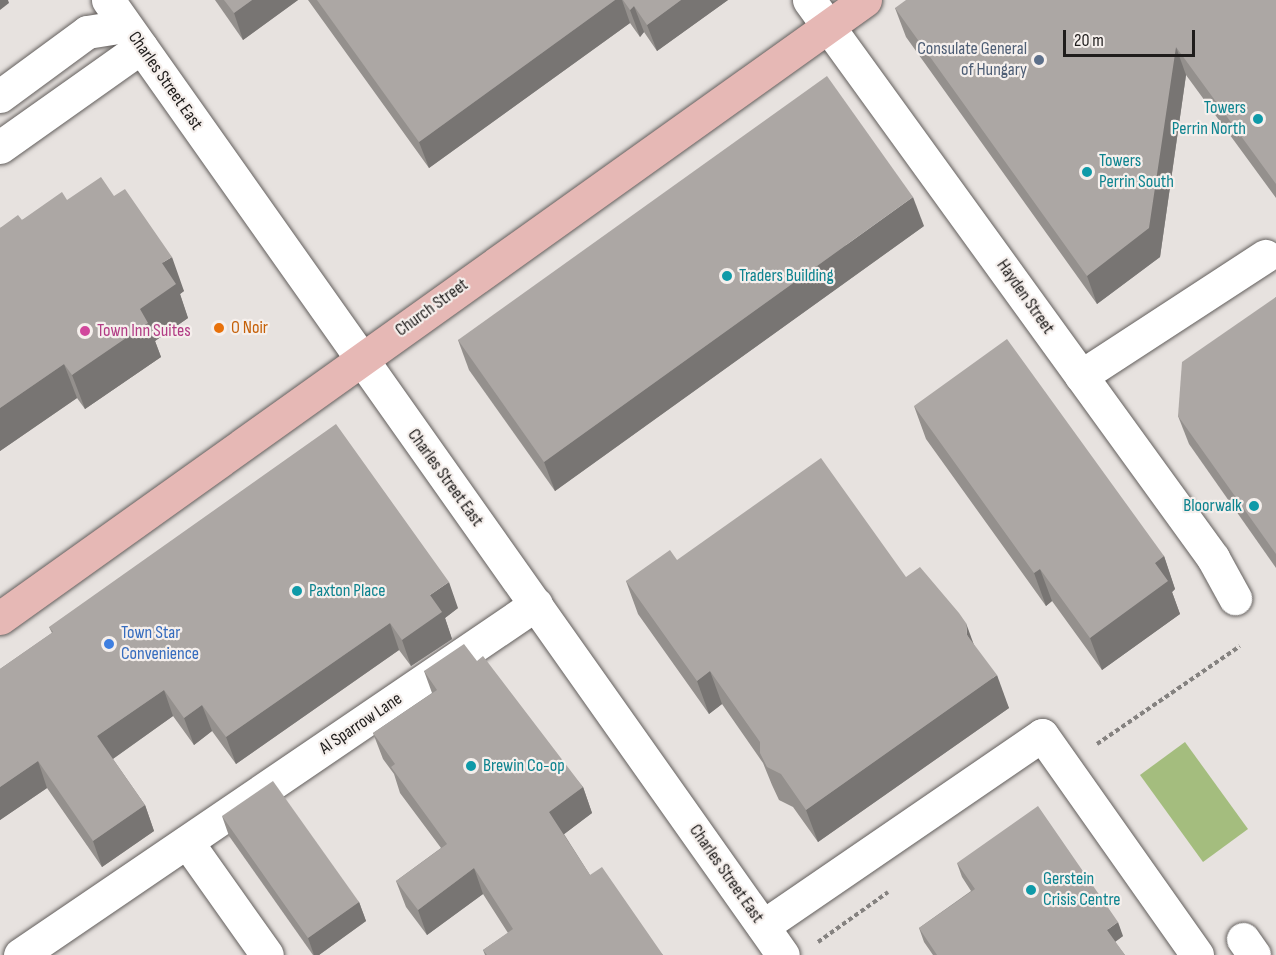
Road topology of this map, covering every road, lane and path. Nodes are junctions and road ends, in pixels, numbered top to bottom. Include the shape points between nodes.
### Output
1 (809, 0) edge
2 (865, 0) edge
3 (125, 24) edge
4 (829, 26) junction
5 (0, 96) edge
6 (0, 147) edge
7 (1265, 256) dead end
8 (360, 361) junction
9 (1081, 376) junction
10 (1236, 598) dead end
11 (536, 604) junction
12 (0, 618) edge
13 (186, 842) junction
14 (763, 926) junction
15 (20, 955) edge
16 (267, 955) edge
17 (783, 955) edge
18 (1197, 955) edge

1 - 4 street, Hayden Street
2 - 4 main road, Church Street
3 - 5 street via 87,32
3 - 6 street
3 - 8 street, Charles Street East
4 - 8 main road, Church Street
4 - 9 street, Hayden Street
7 - 9 street
8 - 11 street, Charles Street East
8 - 12 main road, Church Street
9 - 10 street, Hayden Street via 1213,558
11 - 13 street, Al Sparrow Lane
11 - 14 street, Charles Street East
13 - 15 street, Al Sparrow Lane
13 - 16 street
14 - 17 street, Charles Street East
14 - 18 street via 1042,735

